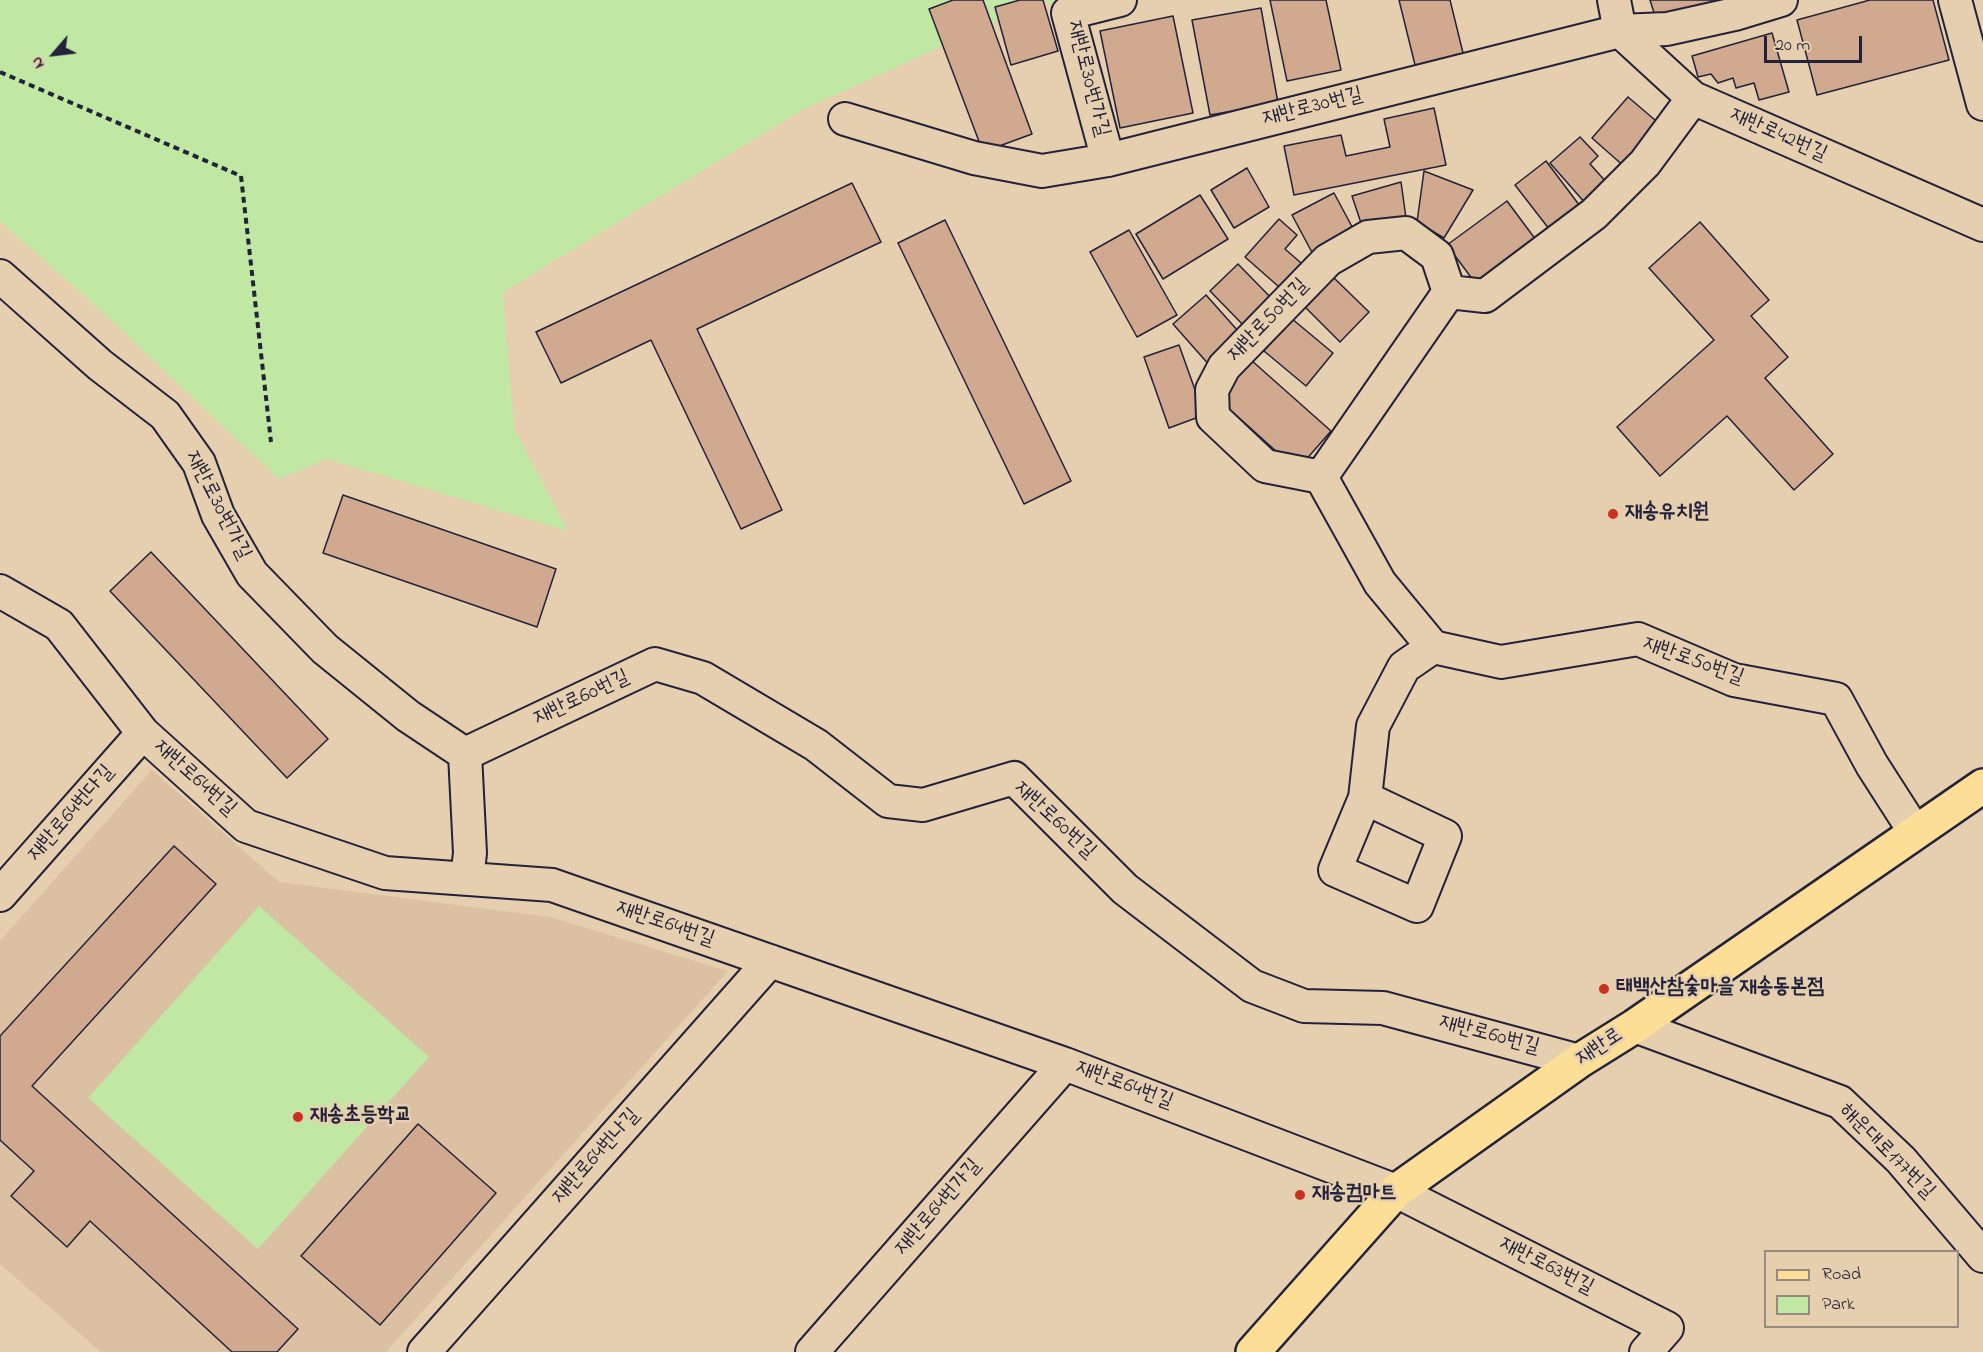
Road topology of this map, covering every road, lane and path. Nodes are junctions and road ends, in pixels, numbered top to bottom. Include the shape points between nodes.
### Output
1 (1120, 0) edge
2 (1614, 0) edge
3 (1781, 0) edge
4 (1956, 0) edge
5 (1620, 31) junction
6 (0, 72) edge
7 (1692, 99) junction
8 (1983, 104) edge
9 (845, 119) dead end
10 (1108, 160) junction
11 (1983, 225) edge
12 (0, 276) edge
13 (1449, 292) junction
14 (272, 442) dead end
15 (1321, 477) junction
16 (0, 591) edge
17 (1433, 647) junction
18 (143, 733) junction
19 (465, 754) junction
20 (1983, 786) edge
21 (1365, 798) dead end
22 (1915, 832) junction
23 (466, 879) junction
24 (0, 895) edge
25 (770, 961) junction
26 (1635, 1026) junction
27 (1579, 1060) junction
28 (1065, 1064) junction
29 (1396, 1191) junction
30 (1983, 1256) edge
31 (424, 1352) edge
32 (812, 1352) edge
33 (1253, 1352) edge
34 (1646, 1352) edge

1 - 10 street, 재반로30번가길 via 1068,13
2 - 5 street
3 - 5 street, 재반로30번길 via 1667,29
4 - 8 street
5 - 7 street, 재반로42번길
5 - 10 street, 재반로30번길
6 - 14 path via 241,176
7 - 11 street, 재반로42번길
7 - 13 street via 1645,163 1594,214 1485,297
9 - 10 street, 재반로30번길 via 974,158 1042,171
12 - 19 street, 재반로30번가길 via 165,415 199,463 218,514 252,574 325,649 408,716
13 - 15 street
13 - 15 street, 재반로50번길 via 1437,256 1406,233 1368,237 1328,260 1224,367 1212,390 1213,417 1265,466
15 - 17 street via 1380,583
16 - 18 street, 재반로64번길 via 59,625
17 - 21 street via 1404,668 1373,726
17 - 22 street, 재반로50번길 via 1501,662 1638,639 1734,680 1836,699
18 - 23 street, 재반로64번길 via 246,826 385,873
18 - 24 street, 재반로64번다길
19 - 23 street via 470,853
19 - 27 street, 재반로60번길 via 655,664 703,678 816,745 888,801 923,805 1014,778 1125,889 1252,986 1304,1006 1383,1008
20 - 22 main road, 재반로
22 - 26 main road, 재반로
23 - 25 street, 재반로64번길 via 552,885
25 - 28 street, 재반로64번길
25 - 31 street, 재반로64번나길
26 - 27 main road, 재반로
26 - 30 street, 해운대로177번길 via 1840,1102 1901,1160
27 - 29 main road, 재반로
28 - 29 street, 재반로64번길
28 - 32 street, 재반로64번가길
29 - 33 main road, 재반로
29 - 34 street, 재반로63번길 via 1667,1328

